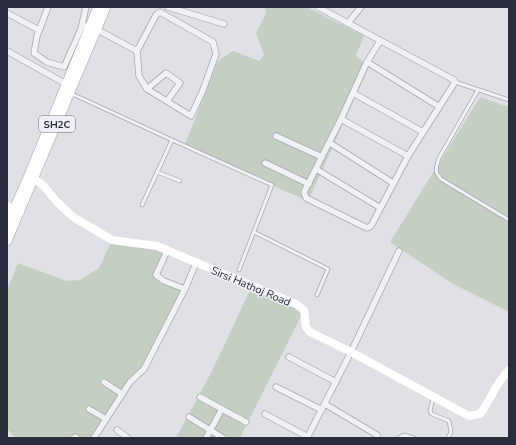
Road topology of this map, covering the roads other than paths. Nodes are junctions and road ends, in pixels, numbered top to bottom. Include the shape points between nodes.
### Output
1 (48, 7) edge
2 (86, 7) edge
3 (98, 7) edge
4 (106, 7) edge
5 (168, 7) edge
6 (318, 7) edge
7 (361, 7) edge
8 (7, 13) edge
9 (348, 23) junction
10 (224, 24) dead end
11 (89, 27) junction
12 (39, 30) junction
13 (380, 40) junction
14 (7, 51) edge
15 (137, 51) junction
16 (367, 62) junction
17 (455, 82) junction
18 (147, 88) junction
19 (67, 89) junction
20 (478, 90) junction
21 (353, 93) junction
22 (509, 100) edge
23 (167, 102) junction
24 (438, 106) junction
25 (341, 119) junction
26 (423, 132) junction
27 (276, 136) dead end
28 (172, 140) junction
29 (330, 143) junction
30 (408, 156) junction
31 (322, 157) junction
32 (266, 163) dead end
33 (316, 169) junction
34 (157, 172) junction
35 (32, 177) junction
36 (180, 181) dead end
37 (393, 183) junction
38 (308, 184) junction
39 (142, 205) dead end
40 (379, 207) junction
41 (14, 209) edge
42 (509, 220) edge
43 (7, 225) edge
44 (254, 232) junction
45 (7, 241) edge
46 (167, 251) junction
47 (399, 251) dead end
48 (196, 262) junction
49 (239, 270) dead end
50 (185, 289) junction
51 (318, 295) dead end
52 (351, 352) junction
53 (289, 357) dead end
54 (509, 370) edge
55 (104, 382) dead end
56 (336, 382) junction
57 (276, 387) dead end
58 (122, 394) junction
59 (434, 396) junction
60 (200, 397) dead end
61 (325, 404) junction
62 (89, 409) dead end
63 (222, 410) junction
64 (322, 410) junction
65 (265, 414) dead end
66 (189, 417) dead end
67 (106, 419) junction
68 (246, 422) dead end
69 (117, 430) dead end
70 (210, 431) junction
71 (377, 435) dead end
72 (308, 437) edge
73 (94, 438) edge
74 (128, 438) edge
75 (206, 438) edge
76 (223, 438) edge
77 (398, 438) edge
78 (414, 438) edge
79 (448, 438) edge

1 - 12 street
2 - 11 street
3 - 11 main road, SH2C
4 - 11 main road, SH2C
5 - 10 street
6 - 9 street
7 - 9 street
8 - 12 street
9 - 13 street
11 - 12 street via 64,67 47,62 34,53
11 - 15 street
11 - 19 main road, SH2C
13 - 16 street
13 - 17 street
14 - 19 street
15 - 18 street via 139,76
15 - 23 street via 160,12 213,42 216,54 191,116
16 - 21 street
16 - 24 street
17 - 20 lane
17 - 24 street
18 - 23 street
18 - 23 street via 166,73 180,83
19 - 28 lane
19 - 35 main road, SH2C
20 - 22 lane
20 - 42 lane via 439,158 436,174
21 - 25 street
21 - 26 street
24 - 26 street
25 - 29 street
25 - 30 street
26 - 30 street
27 - 31 street
28 - 34 lane
28 - 44 lane via 272,185
29 - 31 street
29 - 37 street
30 - 37 street
31 - 33 street
32 - 38 street
33 - 38 street
33 - 40 street
34 - 36 lane
34 - 39 lane
35 - 41 main road, SH2C
35 - 46 street, Sirsi Hathoj Road via 82,224 112,240 158,246
37 - 40 street
38 - 40 street via 304,192 306,198 363,227 371,226
41 - 43 main road, SH2C
41 - 45 main road, SH2C
44 - 49 lane
44 - 51 lane via 328,269
46 - 48 street, Sirsi Hathoj Road
46 - 50 street via 156,275
47 - 52 street
48 - 50 street
48 - 52 street, Sirsi Hathoj Road via 296,304 304,310 306,327 310,332
50 - 58 street via 144,369
52 - 56 street
52 - 59 street, Sirsi Hathoj Road
53 - 56 street
54 - 59 street, Sirsi Hathoj Road via 498,380 488,404 480,414 469,416
55 - 58 street
56 - 61 street
57 - 64 street
58 - 67 street
59 - 79 lane via 430,411 449,421 451,432
60 - 63 street
61 - 64 street
61 - 71 street
62 - 67 street
63 - 68 street
63 - 70 street
64 - 72 street
65 - 72 street
66 - 70 street
67 - 73 street
69 - 74 street
70 - 75 street
70 - 76 street
77 - 78 lane via 404,435

